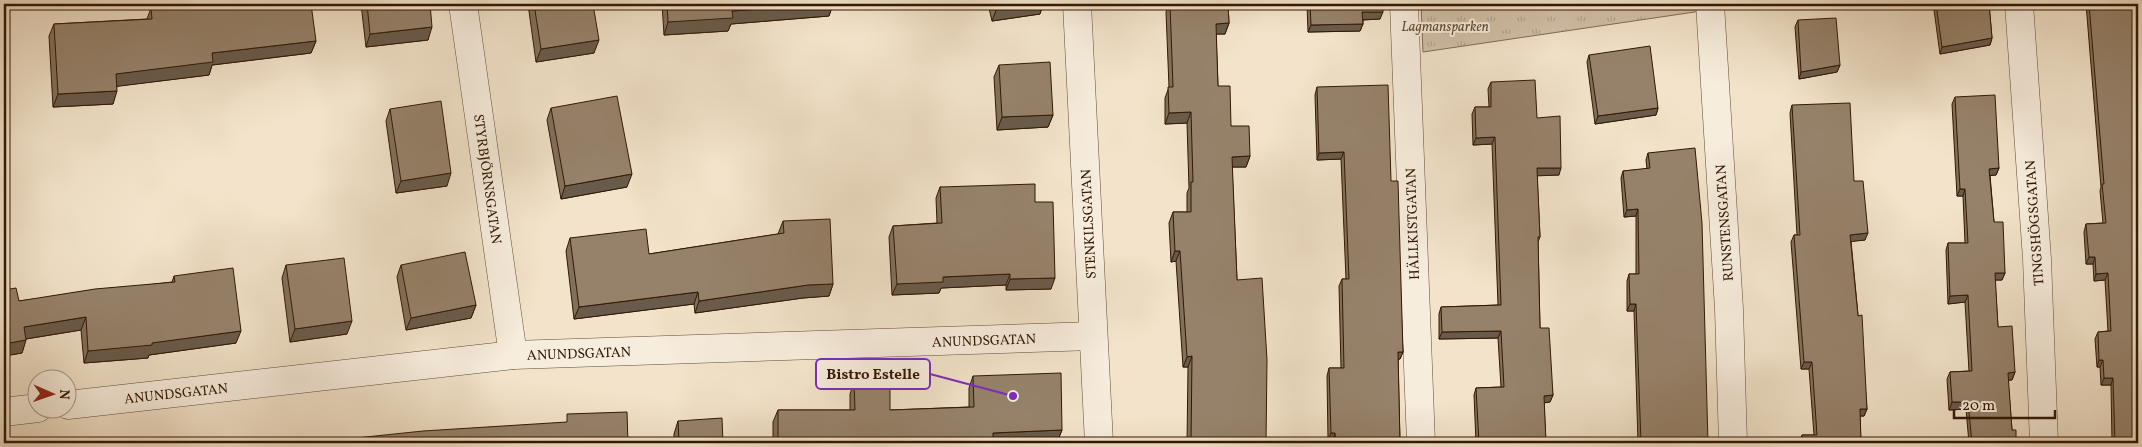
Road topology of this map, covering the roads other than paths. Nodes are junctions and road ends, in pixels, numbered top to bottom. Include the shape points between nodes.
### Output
1 (463, 4) edge
2 (1077, 4) edge
3 (1404, 4) edge
4 (1710, 4) edge
5 (2019, 4) edge
6 (1093, 336) junction
7 (513, 355) junction
8 (78, 404) edge
9 (28, 409) edge
10 (4, 412) edge
11 (1099, 443) edge
12 (1421, 443) edge
13 (1733, 443) edge
14 (2044, 443) edge

1 - 7 street, STYRBJÖRNSGATAN
2 - 6 street, STENKILSGATAN
3 - 12 street, HÄLLKISTGATAN
4 - 13 street, RUNSTENSGATAN via 1729,309
5 - 14 street, TINGSHÖGSGATAN via 2037,259
6 - 7 street, ANUNDSGATAN
6 - 11 street, STENKILSGATAN
7 - 8 street, ANUNDSGATAN
9 - 10 street

